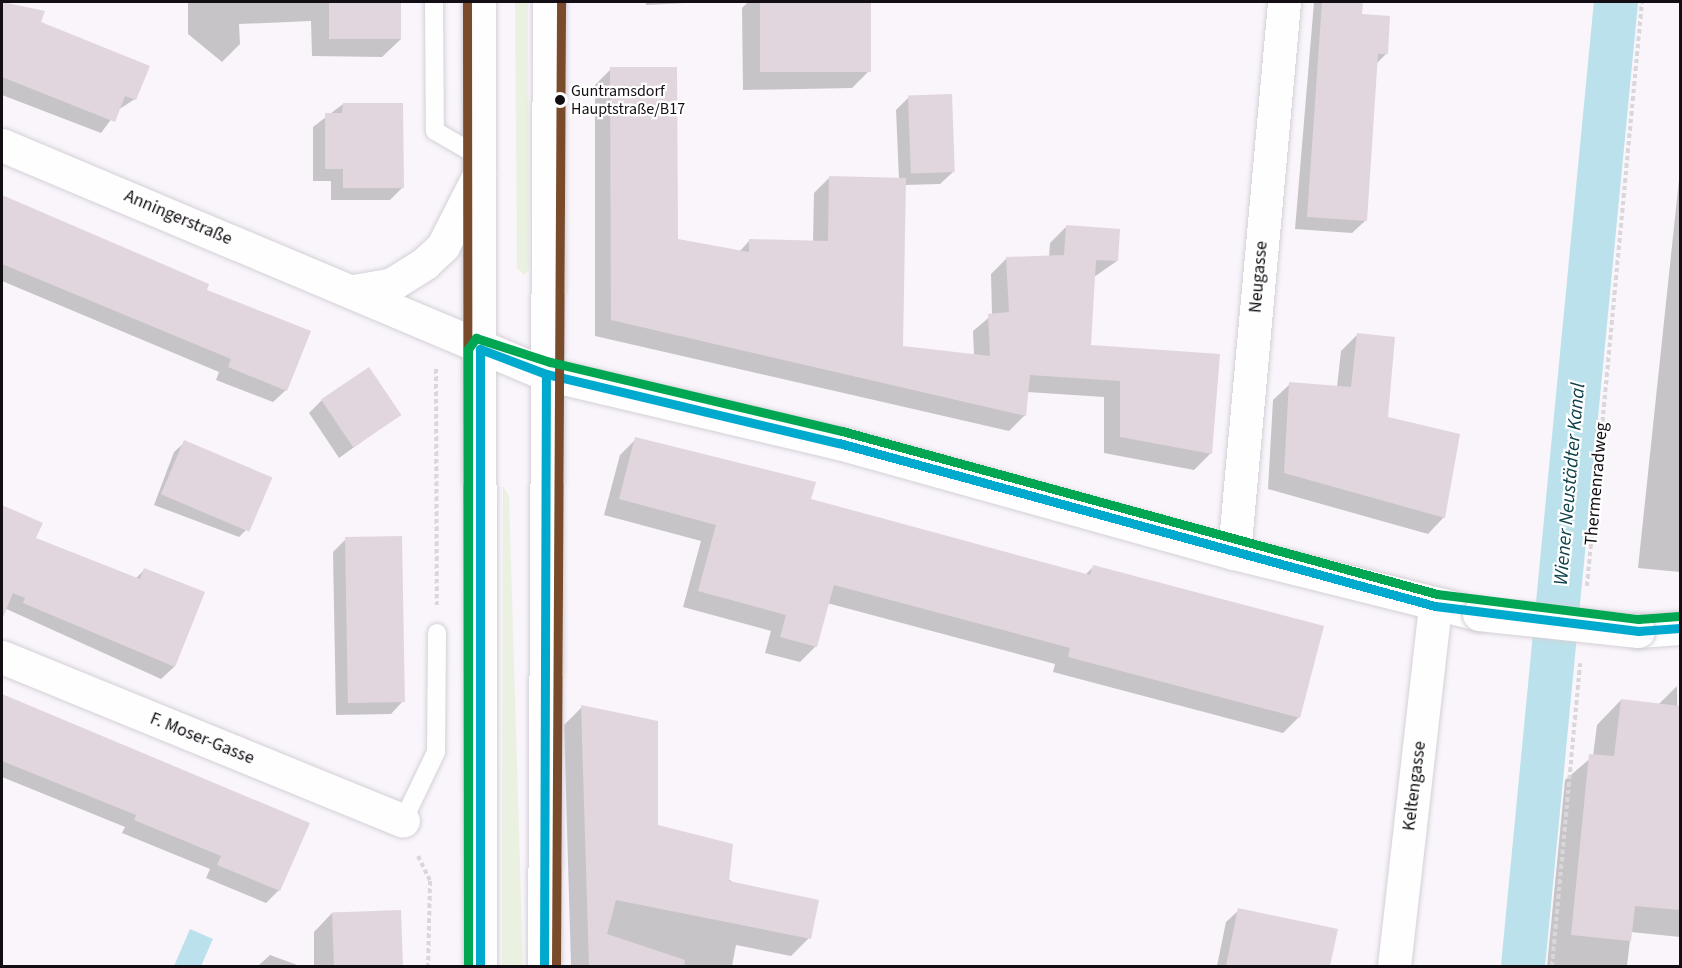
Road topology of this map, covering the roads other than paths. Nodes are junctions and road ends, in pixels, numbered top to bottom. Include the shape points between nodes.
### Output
1 (435, 2) edge
2 (479, 2) edge
3 (549, 2) edge
4 (1284, 2) edge
5 (2, 145) edge
6 (479, 166) junction
7 (354, 291) junction
8 (480, 349) junction
9 (546, 374) junction
10 (1234, 553) junction
11 (1435, 606) junction
12 (1680, 628) edge
13 (437, 633) road end
14 (2, 657) edge
15 (403, 821) joint
16 (480, 966) edge
17 (544, 966) edge
18 (1394, 966) edge

1 - 6 lane via 435,131
2 - 6 street
3 - 9 street
4 - 10 street, Neugasse
5 - 7 street, Anningerstraße
6 - 7 street via 443,246 392,284
6 - 8 street
7 - 8 street, Anningerstraße
8 - 9 street, Anningerstraße
8 - 16 street
9 - 10 street, Anningerstraße via 840,443
9 - 17 street
10 - 11 street, Anningerstraße
11 - 12 street, Anningerstraße, bridge via 1638,631
11 - 18 street, Keltengasse
13 - 15 lane via 436,752
14 - 15 street, F. Moser-Gasse

